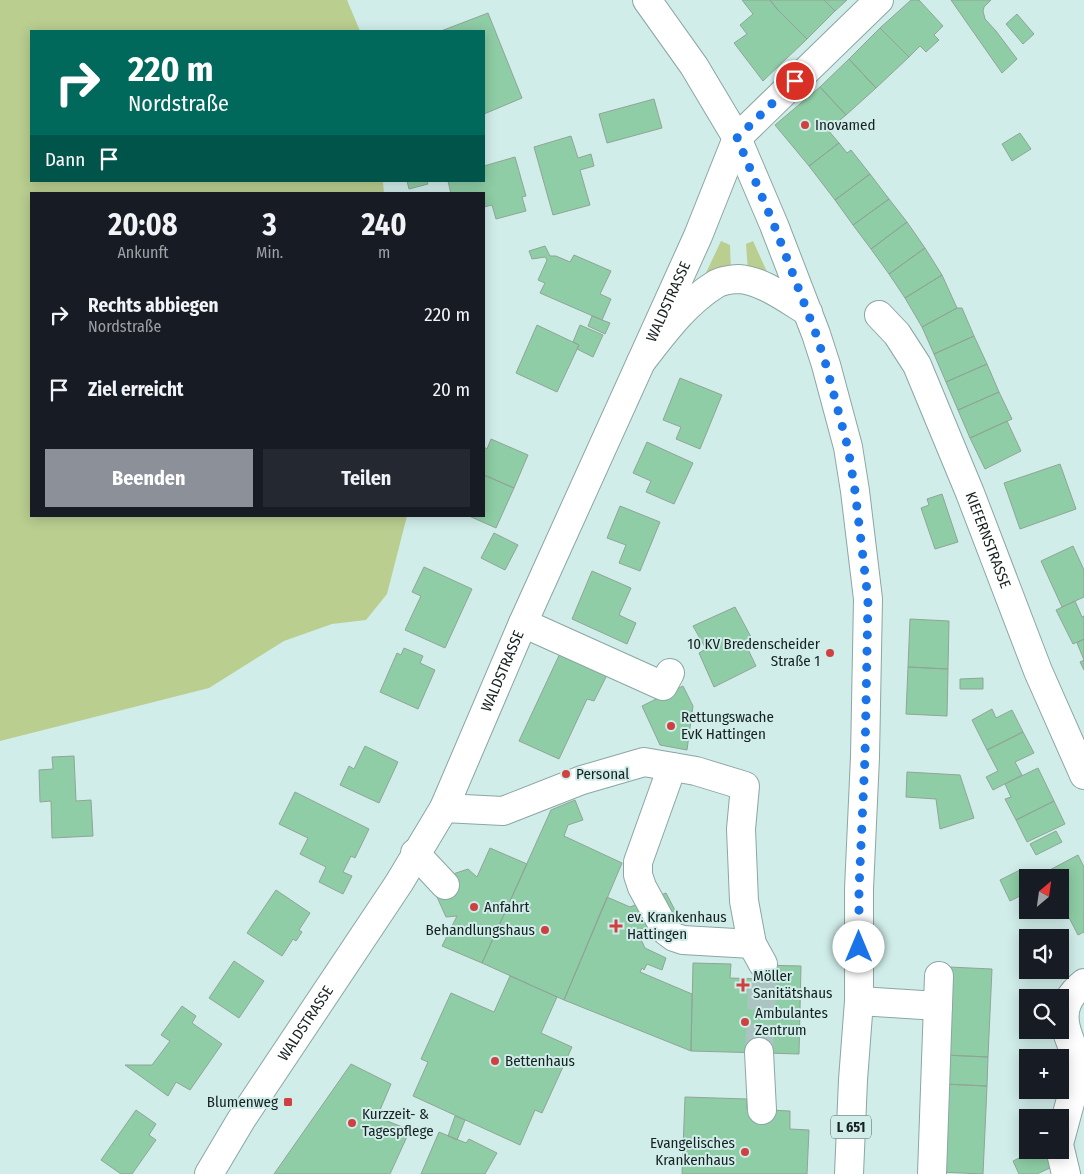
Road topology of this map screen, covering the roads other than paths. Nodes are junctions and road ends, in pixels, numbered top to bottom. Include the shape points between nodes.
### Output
1 (648, 0) edge
2 (879, 0) edge
3 (737, 138) junction
4 (808, 312) junction
5 (879, 315) dead end
6 (641, 362) junction
7 (523, 623) junction
8 (670, 672) dead end
9 (672, 767) junction
10 (1084, 775) edge
11 (444, 808) junction
12 (415, 853) junction
13 (445, 885) dead end
14 (939, 976) dead end
15 (1084, 983) edge
16 (859, 1001) junction
17 (938, 1006) junction
18 (759, 1052) tunnel mouth
19 (1068, 1109) edge
20 (762, 1110) dead end
21 (1062, 1159) edge
22 (209, 1174) edge
23 (849, 1174) edge
24 (932, 1174) edge
25 (1066, 1174) edge

1 - 3 street, L 651 via 694,66
2 - 3 street
3 - 4 street, L 651
3 - 6 street, WALDSTRASSE via 703,226
4 - 6 street via 752,282 738,279 718,283 682,312
4 - 16 street, L 651 via 848,448 868,599 859,889
5 - 10 street, KIEFERNSTRASSE via 897,334 917,365 1038,671
6 - 7 street, WALDSTRASSE
7 - 8 street via 663,686
7 - 11 street, WALDSTRASSE
9 - 9 street via 638,862 642,887 666,931 674,937 758,954 744,901 741,829 745,786
9 - 11 street via 644,762 582,780 503,811
11 - 12 street, WALDSTRASSE
12 - 13 street
12 - 22 street, WALDSTRASSE via 399,883 241,1120
14 - 17 street
15 - 19 street via 1067,1001 1065,1013 1065,1027 1078,1064
16 - 17 street
16 - 23 street, L 651
17 - 24 street
18 - 20 street
21 - 25 street

